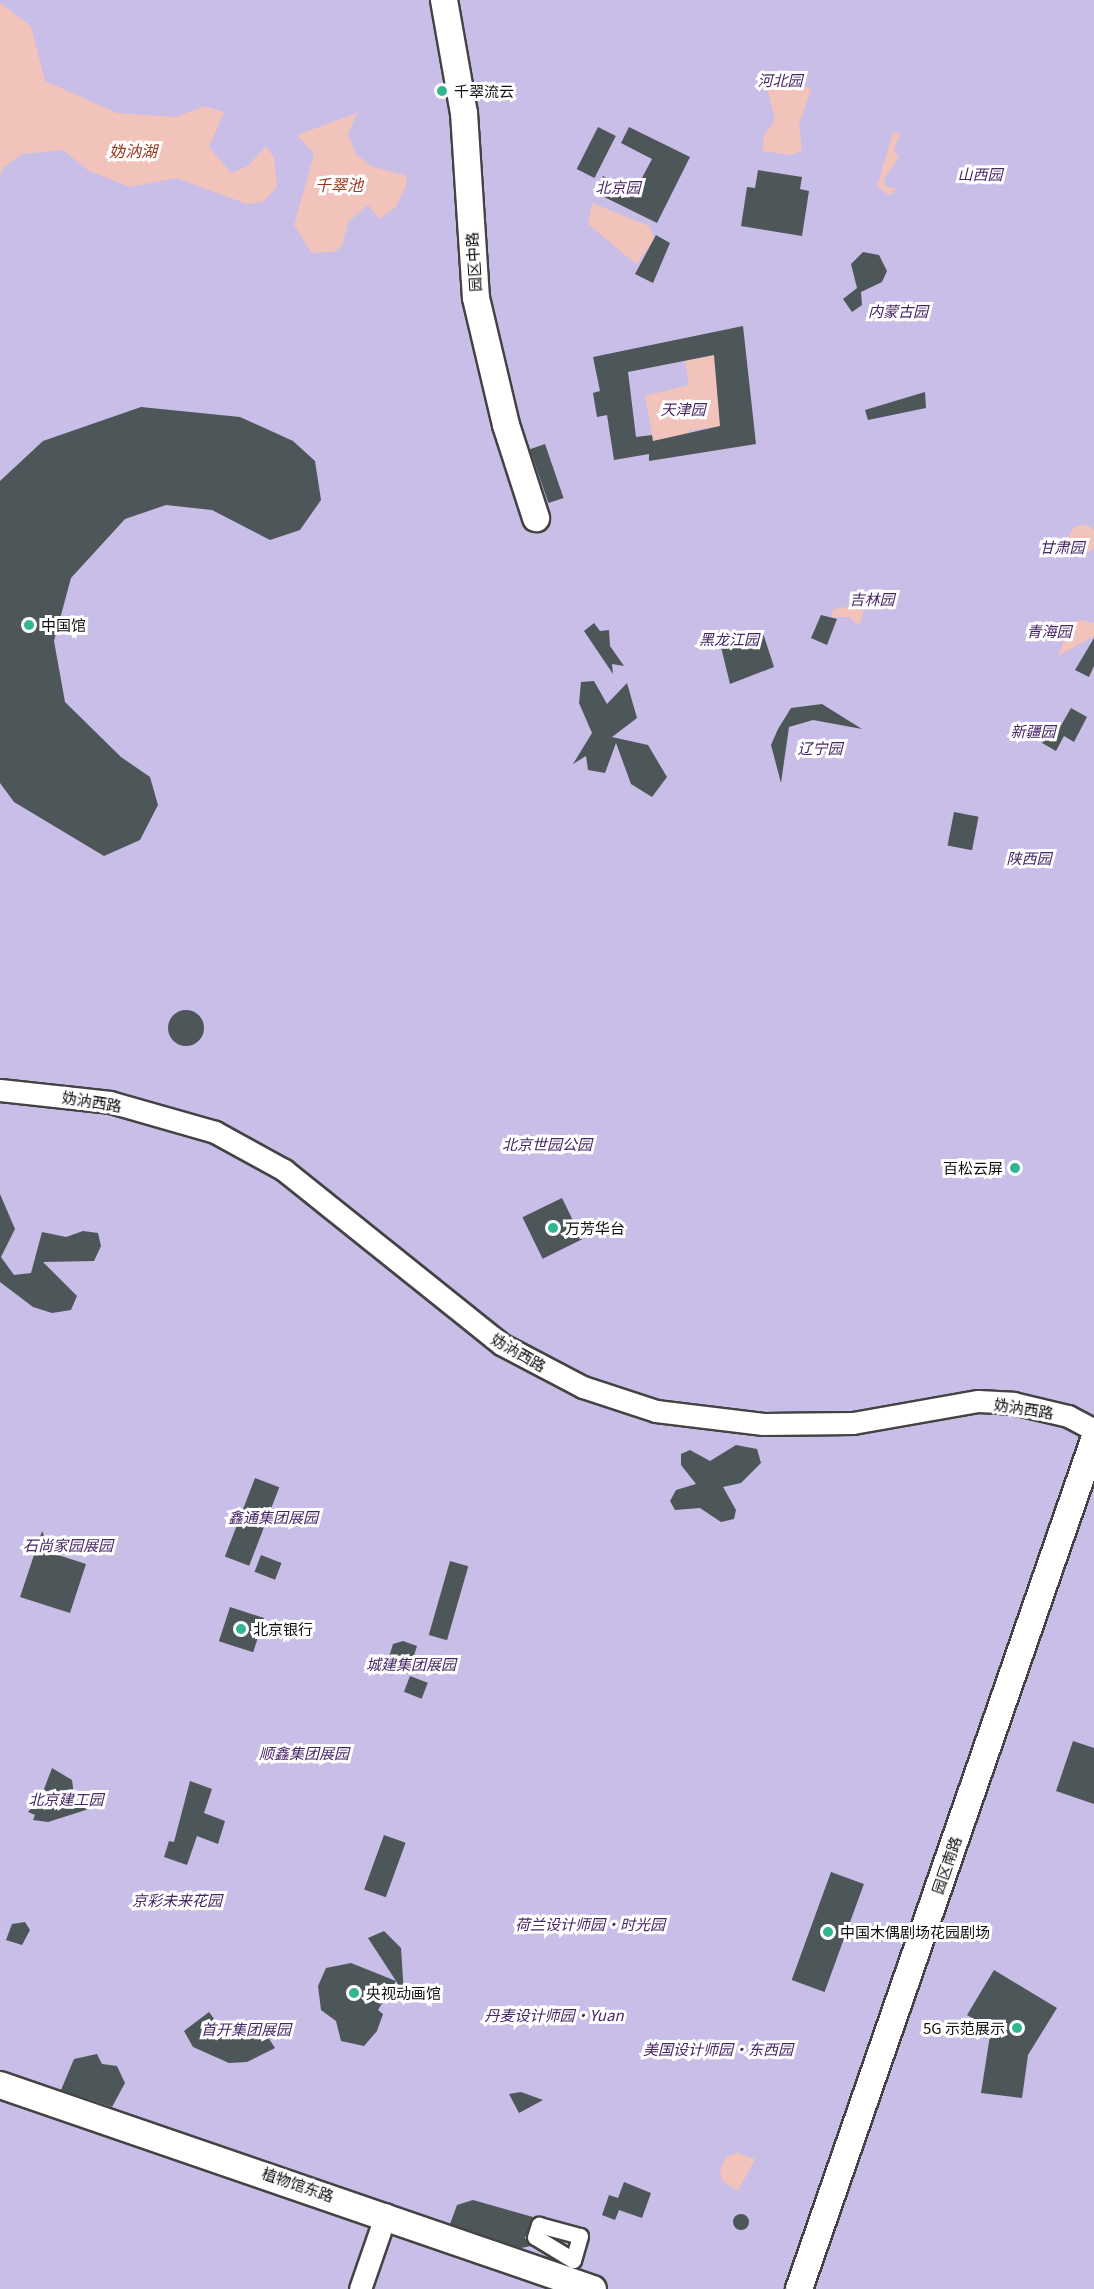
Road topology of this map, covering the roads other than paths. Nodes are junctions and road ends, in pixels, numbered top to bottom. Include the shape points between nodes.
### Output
1 (444, 0) edge
2 (536, 518) dead end
3 (0, 1090) edge
4 (1094, 1430) edge
5 (1094, 1440) edge
6 (0, 2085) edge
7 (386, 2214) junction
8 (360, 2289) edge
9 (593, 2289) edge
10 (799, 2289) edge

1 - 2 street, 园区中路 via 464,113 476,298 506,425
3 - 4 street, 妫汭西路 via 110,1102 215,1132 284,1170 501,1344 583,1387 656,1411 763,1424 854,1423 978,1401 1013,1403 1068,1416
5 - 10 street, 园区南路
6 - 7 street, 植物馆东路
7 - 8 street
7 - 9 street, 植物馆东路

